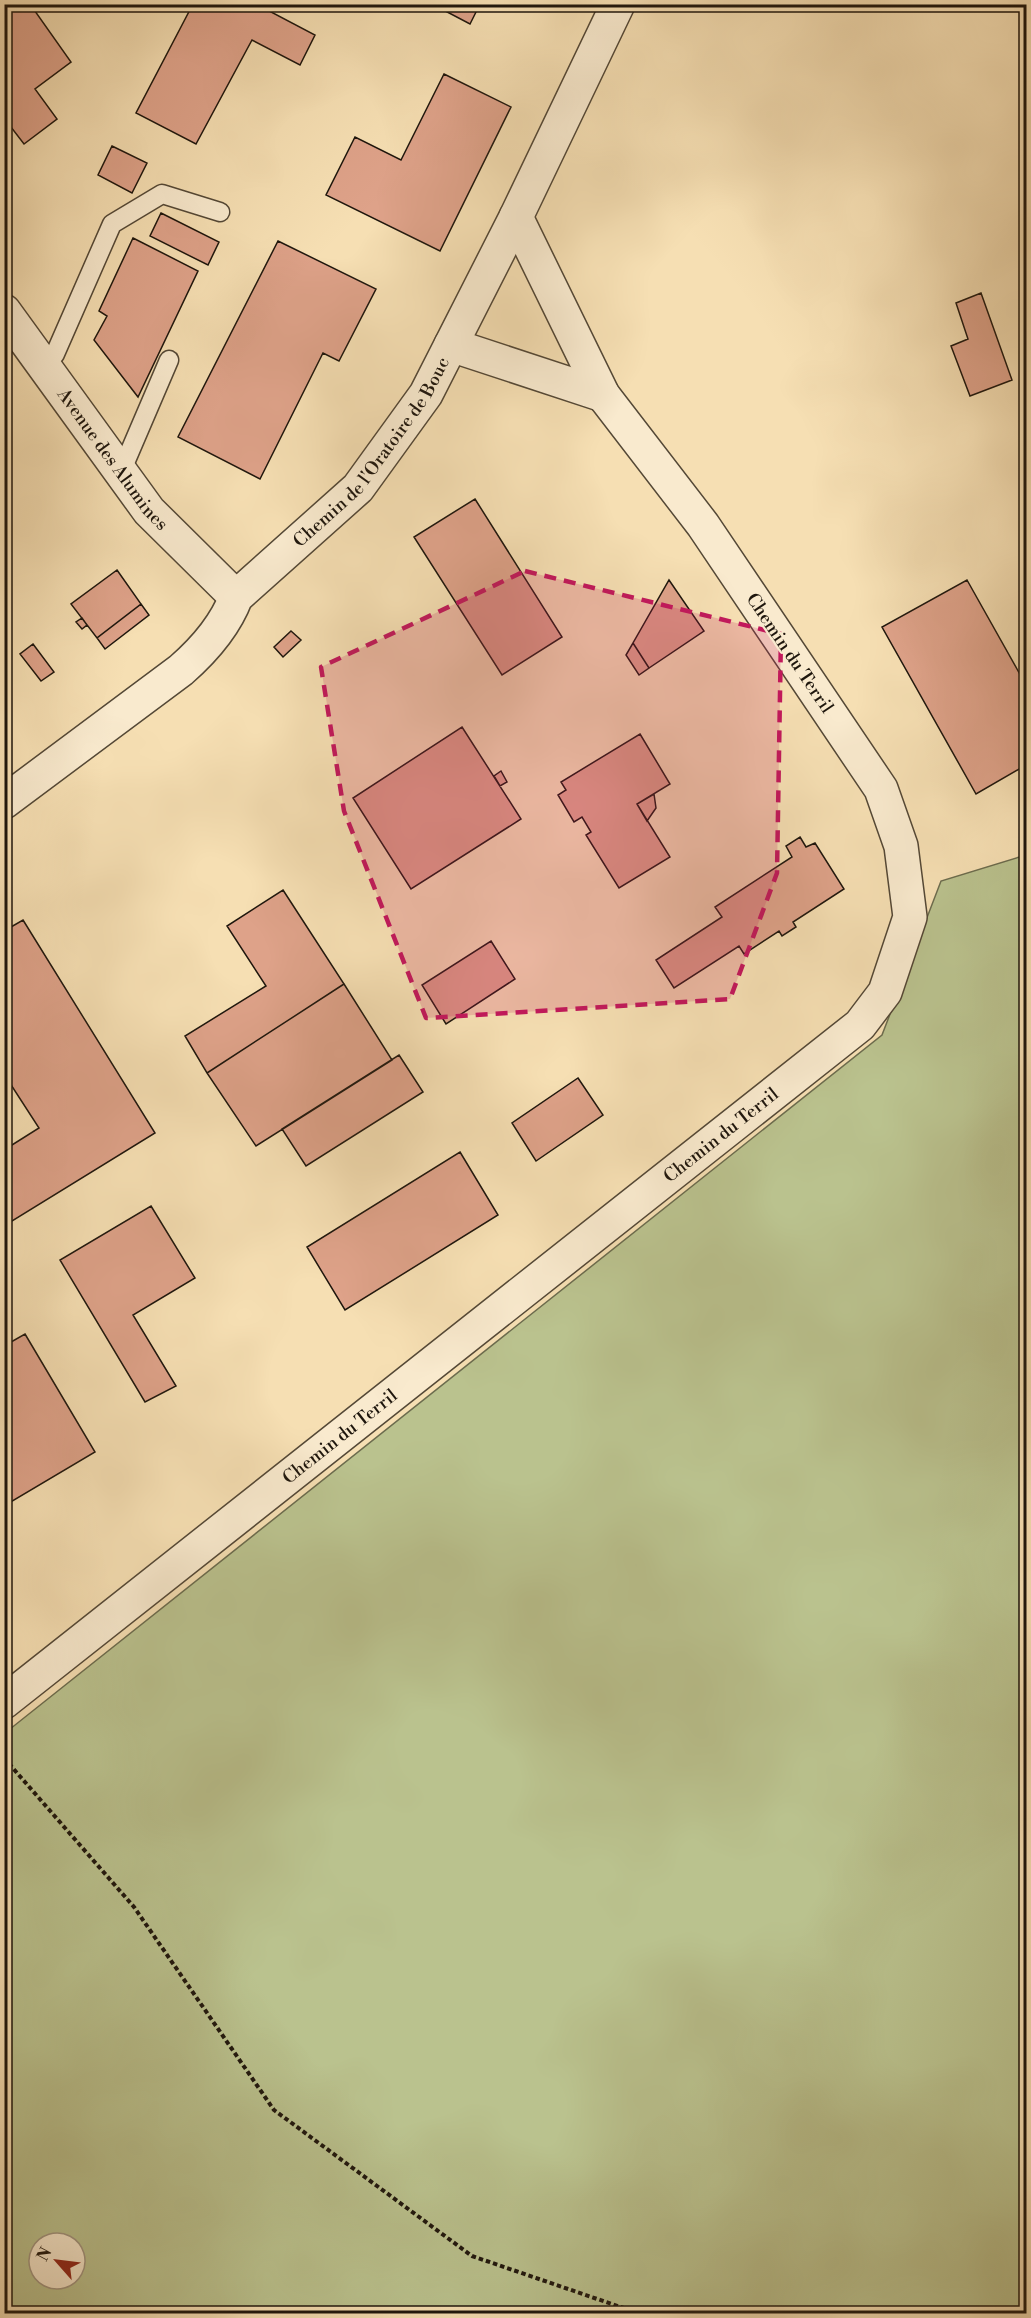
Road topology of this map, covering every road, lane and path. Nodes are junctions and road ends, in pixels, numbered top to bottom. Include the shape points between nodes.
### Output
1 (618, 4) edge
2 (220, 212) dead end
3 (516, 217) junction
4 (4, 311) edge
5 (451, 345) junction
6 (169, 360) dead end
7 (45, 367) junction
8 (603, 395) junction
9 (120, 472) junction
10 (236, 597) junction
11 (4, 802) edge
12 (4, 1702) edge
13 (4, 1758) edge
14 (641, 2313) edge

1 - 3 street, Chemin de l'Oratoire de Bouc
2 - 7 lane via 162,194 112,224 55,354
3 - 5 street, Chemin de l'Oratoire de Bouc
3 - 8 street, Chemin du Terril
4 - 7 street, Avenue des Alumines
5 - 8 street
5 - 10 street, Chemin de l'Oratoire de Bouc via 426,394 358,488
6 - 9 lane
7 - 9 street, Avenue des Alumines
8 - 12 street, Chemin du Terril via 703,525 881,789 901,846 910,917 885,993 860,1025
9 - 10 street, Avenue des Alumines via 149,511
10 - 11 street, Chemin de l'Oratoire de Bouc via 228,618 199,654
13 - 14 path via 134,1906 274,2110 472,2256

